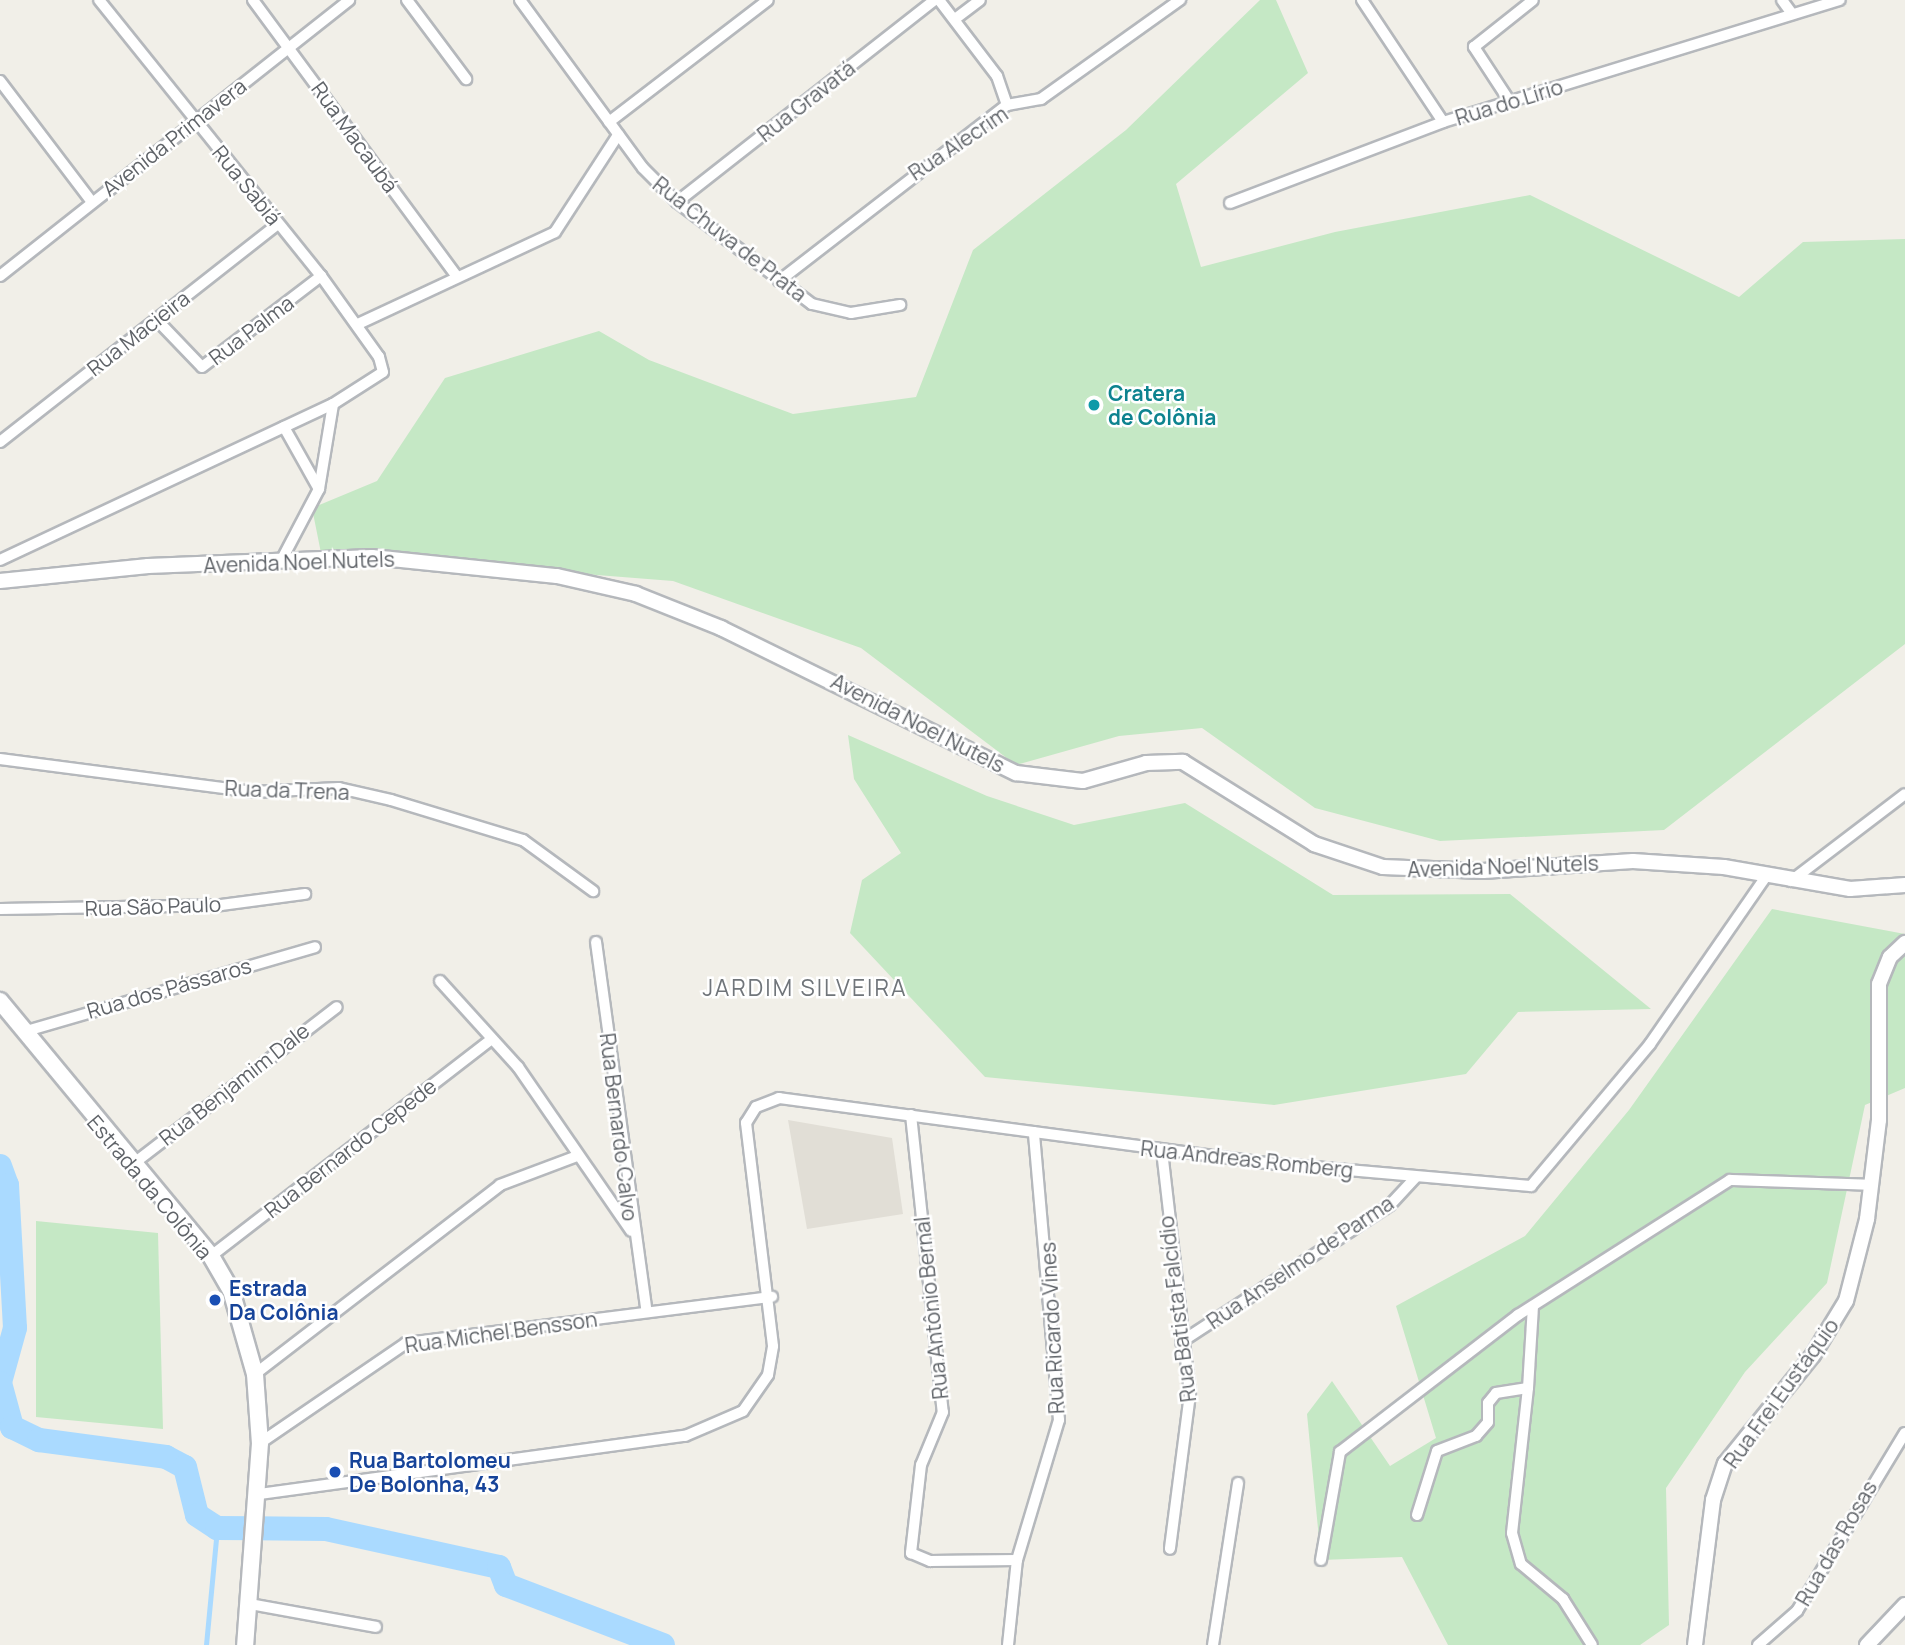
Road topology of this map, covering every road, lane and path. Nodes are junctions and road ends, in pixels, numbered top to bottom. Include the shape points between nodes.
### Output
1 (99, 0) edge
2 (253, 0) edge
3 (349, 0) edge
4 (407, 0) edge
5 (521, 0) edge
6 (527, 0) edge
7 (768, 0) edge
8 (937, 0) edge
9 (980, 0) edge
10 (1181, 0) edge
11 (1362, 0) edge
12 (1533, 0) edge
13 (1782, 0) edge
14 (1840, 0) edge
15 (1792, 14) junction
16 (955, 19) junction
17 (288, 46) junction
18 (466, 79) dead end
19 (0, 81) edge
20 (1510, 102) junction
21 (1007, 105) junction
22 (195, 120) junction
23 (609, 122) junction
24 (1443, 122) junction
25 (618, 135) junction
26 (92, 202) junction
27 (677, 202) junction
28 (1230, 202) dead end
29 (278, 223) junction
30 (456, 275) junction
31 (0, 276) edge
32 (321, 276) junction
33 (779, 281) junction
34 (900, 305) dead end
35 (156, 318) junction
36 (358, 324) junction
37 (333, 404) junction
38 (284, 427) junction
39 (0, 442) edge
40 (319, 489) junction
41 (0, 560) edge
42 (281, 561) junction
43 (0, 581) edge
44 (0, 758) edge
45 (1905, 794) edge
46 (1767, 876) junction
47 (1791, 881) junction
48 (1905, 885) edge
49 (593, 891) dead end
50 (305, 894) dead end
51 (0, 909) edge
52 (596, 942) dead end
53 (1905, 943) edge
54 (316, 947) dead end
55 (440, 981) dead end
56 (0, 1002) edge
57 (337, 1007) dead end
58 (23, 1032) junction
59 (489, 1041) junction
60 (911, 1115) junction
61 (1034, 1132) junction
62 (1162, 1151) junction
63 (577, 1156) junction
64 (133, 1164) junction
65 (1416, 1177) junction
66 (1871, 1185) junction
67 (633, 1233) junction
68 (211, 1256) junction
69 (772, 1297) junction
70 (1533, 1307) junction
71 (647, 1312) junction
72 (1181, 1342) junction
73 (255, 1374) junction
74 (1528, 1388) junction
75 (1905, 1433) edge
76 (260, 1443) junction
77 (1238, 1483) dead end
78 (259, 1494) junction
79 (1417, 1515) dead end
80 (1170, 1549) dead end
81 (1017, 1560) junction
82 (1321, 1560) dead end
83 (250, 1604) junction
84 (1905, 1605) edge
85 (376, 1627) dead end
86 (245, 1645) edge
87 (1008, 1645) edge
88 (1213, 1645) edge
89 (1592, 1645) edge
90 (1695, 1645) edge
91 (1758, 1645) edge
92 (1867, 1645) edge

1 - 22 street, Rua Sabiá
2 - 17 street, Rua Macaubá
3 - 17 street, Avenida Primavera
4 - 18 street
5 - 6 street
5 - 23 street, Rua Chuva de Prata
7 - 23 street
8 - 16 street
8 - 27 street, Rua Gravatá
9 - 16 street
10 - 21 street, Rua Alecrim via 1041,99
11 - 24 street
12 - 20 street via 1474,47
13 - 15 street
14 - 15 street, Rua do Lírio
15 - 20 street, Rua do Lírio
16 - 21 street via 997,76
17 - 22 street, Avenida Primavera
17 - 30 street, Rua Macaubá
19 - 26 street
20 - 24 street, Rua do Lírio
21 - 33 street, Rua Alecrim
22 - 26 street, Avenida Primavera
22 - 29 street, Rua Sabiá
23 - 25 street, Rua Chuva de Prata
24 - 28 street, Rua do Lírio
25 - 27 street, Rua Chuva de Prata
25 - 30 street via 555,232
26 - 31 street, Avenida Primavera
27 - 33 street, Rua Chuva de Prata
29 - 32 street, Rua Sabiá
29 - 35 street, Rua Macieira
30 - 36 street
32 - 35 street, Rua Palma via 202,367
32 - 36 street, Rua Sabiá
33 - 34 street, Rua Chuva de Prata via 831,311
35 - 39 street, Rua Macieira
36 - 37 street, Rua Sabiá via 379,357 382,377
37 - 38 street
37 - 40 street
38 - 40 street
38 - 41 street
40 - 42 street
42 - 43 street, Avenida Noel Nutels
42 - 46 street, Avenida Noel Nutels via 372,557 460,563 615,588 820,673 1016,773 1083,781 1146,763 1183,762 1314,844 1383,867 1483,871 1633,861
44 - 49 street, Rua da Trena via 253,792 339,788 523,840
45 - 47 street
46 - 47 street, Avenida Noel Nutels
46 - 65 street, Rua Andreas Romberg via 1650,1044 1531,1186
47 - 48 street, Avenida Noel Nutels via 1850,889
50 - 51 street, Rua São Paulo via 211,906
52 - 67 street, Rua Bernardo Calvo
53 - 66 street, Rua Frei Eustáquio via 1890,957 1879,984 1879,1120
54 - 58 street, Rua dos Pássaros
55 - 59 street
56 - 58 main road, Estrada da Colônia
57 - 64 street, Rua Benjamim Dale
58 - 64 main road, Estrada da Colônia
59 - 63 street via 518,1067
59 - 68 street, Rua Bernardo Cepede
60 - 61 street, Rua Andreas Romberg
60 - 69 street, Rua Andreas Romberg via 779,1098 756,1107 746,1123
60 - 81 street, Rua Antônio Bernal via 943,1412 921,1465 911,1553 930,1561
61 - 62 street, Rua Andreas Romberg
61 - 81 street, Rua Ricardo Vines via 1059,1420
62 - 65 street, Rua Andreas Romberg
62 - 72 street, Rua Batista Falcídio
63 - 67 street
63 - 73 street via 500,1185
64 - 68 main road, Estrada da Colônia
65 - 72 street, Rua Anselmo de Parma via 1390,1206
66 - 70 street via 1730,1180
66 - 90 street, Rua Frei Eustáquio via 1846,1301 1721,1476
67 - 71 street, Rua Bernardo Calvo
68 - 73 main road, Estrada da Colônia via 231,1290
69 - 71 street, Rua Michel Bensson
69 - 78 street via 768,1375 743,1411 706,1432
70 - 74 street
70 - 82 street via 1340,1452
71 - 76 street, Rua Michel Bensson via 406,1343
72 - 80 street, Rua Batista Falcídio via 1189,1421
73 - 76 main road, Estrada da Colônia
74 - 79 street via 1496,1393 1488,1403 1488,1422 1476,1436 1437,1451
74 - 89 street via 1512,1534 1521,1564 1563,1598
75 - 91 street, Rua das Rosas via 1797,1611
76 - 78 main road, Estrada da Colônia
77 - 88 street
78 - 83 main road, Estrada da Colônia
81 - 87 street, Rua Ricardo Vines
83 - 85 street
83 - 86 main road, Estrada da Colônia
84 - 92 street

